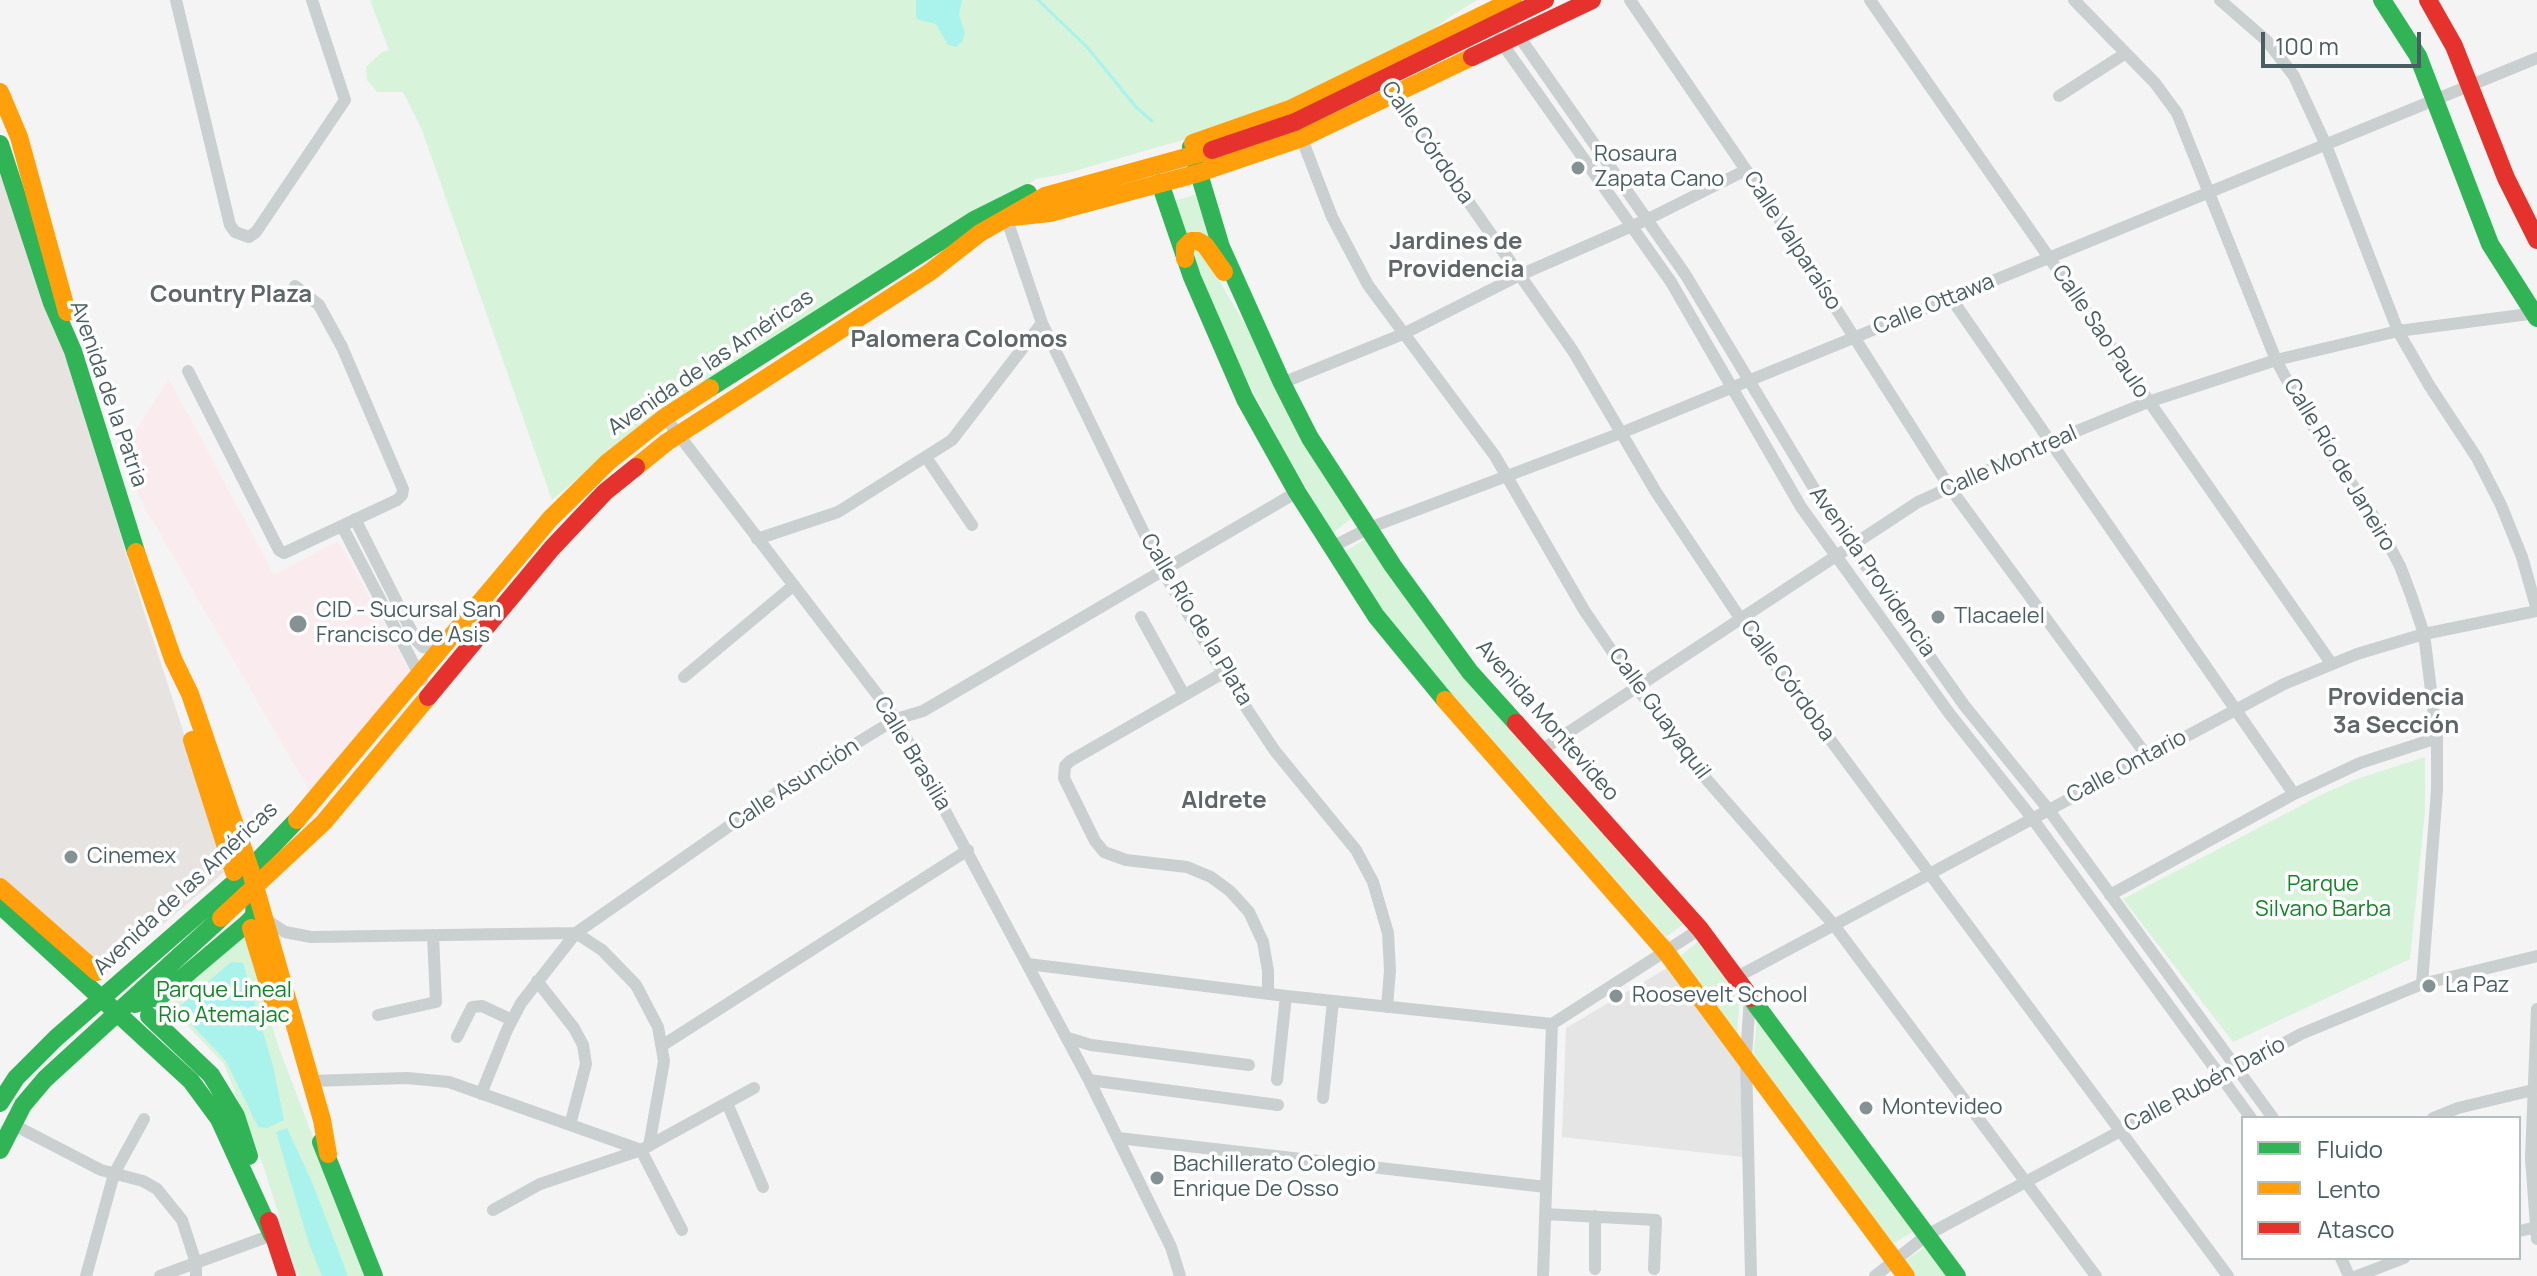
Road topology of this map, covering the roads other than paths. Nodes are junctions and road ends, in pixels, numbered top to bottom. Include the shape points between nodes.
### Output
1 (176, 0) edge
2 (312, 0) edge
3 (1545, 0) edge
4 (1592, 0) edge
5 (1630, 0) edge
6 (1870, 0) edge
7 (2074, 0) edge
8 (2220, 0) edge
9 (2382, 0) edge
10 (2428, 0) edge
11 (1499, 14) edge
12 (1510, 40) junction
13 (2126, 53) junction
14 (2537, 58) edge
15 (1379, 74) junction
16 (2469, 86) junction
17 (0, 92) edge
18 (1394, 96) junction
19 (2059, 96) dead end
20 (2434, 100) junction
21 (1295, 123) junction
22 (0, 144) edge
23 (2326, 145) junction
24 (1194, 157) junction
25 (1746, 170) junction
26 (1160, 183) junction
27 (2209, 193) junction
28 (1006, 217) junction
29 (1646, 220) junction
30 (1631, 226) junction
31 (2537, 240) edge
32 (2049, 258) junction
33 (1185, 259) junction
34 (1520, 275) junction
35 (295, 286) dead end
36 (1951, 298) junction
37 (1243, 300) junction
38 (2536, 315) edge
39 (1042, 323) junction
40 (2398, 331) junction
41 (1403, 334) junction
42 (1854, 338) junction
43 (73, 351) junction
44 (2276, 360) junction
45 (188, 371) dead end
46 (1749, 381) junction
47 (1282, 383) junction
48 (1731, 388) junction
49 (2148, 402) junction
50 (658, 422) junction
51 (1621, 433) junction
52 (678, 435) junction
53 (2050, 442) junction
54 (926, 457) junction
55 (642, 463) junction
56 (1507, 476) junction
57 (1950, 488) junction
58 (1297, 492) junction
59 (355, 519) junction
60 (972, 525) dead end
61 (342, 526) junction
62 (1369, 528) junction
63 (757, 539) junction
64 (1851, 545) junction
65 (1330, 548) junction
66 (1835, 555) junction
67 (1162, 570) junction
68 (386, 582) junction
69 (794, 585) junction
70 (373, 588) junction
71 (2537, 610) edge
72 (1141, 617) dead end
73 (1740, 618) junction
74 (2424, 634) junction
75 (441, 650) junction
76 (2331, 663) junction
77 (1223, 673) junction
78 (418, 676) junction
79 (684, 677) dead end
80 (1637, 688) junction
81 (433, 690) junction
82 (1184, 695) junction
83 (2234, 708) junction
84 (896, 719) junction
85 (2437, 738) junction
86 (1540, 751) junction
87 (2147, 756) junction
88 (2294, 794) junction
89 (2048, 809) junction
90 (2032, 818) junction
91 (968, 850) junction
92 (242, 870) junction
93 (1929, 873) junction
94 (0, 887) edge
95 (255, 889) junction
96 (2110, 895) junction
97 (0, 905) edge
98 (257, 922) junction
99 (1834, 925) junction
100 (1700, 929) junction
101 (576, 933) junction
102 (433, 935) junction
103 (1666, 952) junction
104 (2537, 956) edge
105 (1028, 964) junction
106 (97, 972) dead end
107 (1737, 977) junction
108 (537, 981) junction
109 (2422, 984) junction
110 (1268, 993) junction
111 (1750, 994) junction
112 (1286, 996) junction
113 (102, 1000) junction
114 (1333, 1001) junction
115 (1387, 1007) junction
116 (2537, 1009) edge
117 (124, 1010) junction
118 (378, 1015) dead end
119 (149, 1016) dead end
120 (512, 1020) junction
121 (1552, 1024) junction
122 (457, 1037) dead end
123 (1068, 1038) junction
124 (663, 1045) junction
125 (1746, 1057) junction
126 (1249, 1065) dead end
127 (2237, 1068) junction
128 (2221, 1077) junction
129 (1089, 1080) junction
130 (1277, 1080) dead end
131 (310, 1081) junction
132 (754, 1088) dead end
133 (2533, 1090) junction
134 (481, 1094) junction
135 (1323, 1098) dead end
136 (0, 1103) edge
137 (727, 1103) junction
138 (1278, 1105) dead end
139 (2250, 1116) edge
140 (2272, 1116) edge
141 (2438, 1116) edge
142 (144, 1119) dead end
143 (12, 1124) junction
144 (570, 1125) junction
145 (2120, 1131) junction
146 (1118, 1138) junction
147 (645, 1148) junction
148 (0, 1150) edge
149 (328, 1154) junction
150 (114, 1174) junction
151 (2025, 1181) junction
152 (763, 1187) dead end
153 (1546, 1187) junction
154 (493, 1210) dead end
155 (1545, 1214) junction
156 (1595, 1216) junction
157 (2536, 1227) edge
158 (682, 1230) dead end
159 (272, 1235) junction
160 (1927, 1235) junction
161 (2537, 1239) edge
162 (1894, 1260) junction
163 (2399, 1260) edge
164 (196, 1269) edge
165 (1595, 1269) dead end
166 (1654, 1269) dead end
167 (2364, 1274) edge
168 (86, 1276) edge
169 (160, 1276) edge
170 (287, 1276) edge
171 (374, 1276) edge
172 (1180, 1276) edge
173 (1543, 1276) edge
174 (1751, 1276) edge
175 (1875, 1276) edge
176 (1906, 1276) edge
177 (1957, 1276) edge
178 (2096, 1276) edge
179 (2228, 1276) edge

1 - 2 street via 230,225 249,237 345,100
3 - 11 main road, Avenida de las Américas
4 - 12 main road, Avenida de las Américas
5 - 25 street, Calle Valparaíso
6 - 32 street, Calle Sao Paulo
7 - 13 street, Calle Río de Janeiro
8 - 23 street via 2252,26 2294,76
9 - 20 main road via 2418,56
10 - 16 main road
11 - 12 street, Avenida Providencia
11 - 15 main road, Avenida de las Américas
12 - 18 main road, Avenida de las Américas
12 - 29 street, Avenida Providencia
12 - 30 street, Avenida Providencia
13 - 19 street
13 - 27 street, Calle Río de Janeiro via 2177,113
14 - 16 street, Calle Ottawa
15 - 18 street, Calle Córdoba
15 - 21 main road, Avenida de las Américas
16 - 20 street, Calle Ottawa
16 - 31 main road
17 - 43 main road via 28,167 65,299
18 - 21 main road, Avenida de las Américas
18 - 34 street, Calle Córdoba
20 - 23 street, Calle Ottawa
20 - 38 main road via 2490,244
21 - 24 main road, Avenida de las Américas
21 - 24 main road, Avenida de las Américas
21 - 41 street, Calle Guayaquil via 1350,253
22 - 43 main road, Avenida de la Patria
23 - 27 street, Calle Ottawa
23 - 40 street
24 - 26 main road, Avenida de las Américas
24 - 28 main road, Avenida de las Américas via 1045,196
24 - 37 main road, Avenida Montevideo
24 - 50 main road, Avenida de las Américas via 1041,187 1002,205
25 - 29 street
25 - 42 street, Calle Valparaíso
26 - 28 main road, Avenida de las Américas via 1050,213
26 - 33 main road
27 - 32 street, Calle Ottawa
27 - 44 street, Calle Río de Janeiro
28 - 39 street, Calle Río de la Plata
28 - 52 main road, Avenida de las Américas
29 - 30 street
29 - 46 street, Avenida Providencia
30 - 34 street
30 - 48 street, Avenida Providencia via 1671,282
32 - 36 street, Calle Ottawa
32 - 49 street, Calle Sao Paulo
33 - 37 main road via 1187,243 1202,242
33 - 58 main road via 1245,399
34 - 41 street
34 - 51 street, Calle Córdoba
35 - 59 street via 319,305 342,347 403,489 397,500
36 - 42 street, Calle Ottawa
36 - 53 street
37 - 47 main road, Avenida Montevideo
38 - 40 street, Calle Montreal
39 - 54 street via 952,440
39 - 67 street, Calle Río de la Plata
40 - 44 street, Calle Montreal
40 - 71 street via 2501,505
41 - 47 street
41 - 56 street, Calle Guayaquil
42 - 46 street, Calle Ottawa
42 - 57 street, Calle Valparaíso
43 - 92 main road, Avenida de la Patria via 173,659 179,698
44 - 49 street, Calle Montreal
44 - 74 street, Calle Río de Janeiro via 2389,543
45 - 61 street via 279,550 289,553
46 - 48 street, Calle Ottawa
46 - 64 street, Avenida Providencia
47 - 62 main road, Avenida Montevideo via 1310,438
48 - 51 street, Calle Ottawa
48 - 66 street, Avenida Providencia
49 - 53 street, Calle Montreal
49 - 76 street, Calle Sao Paulo
50 - 52 street, Calle Brasilia
50 - 55 main road
50 - 75 main road, Avenida de las Américas via 580,486
51 - 56 street, Calle Ottawa
51 - 73 street, Calle Córdoba
52 - 55 main road, Avenida de las Américas
52 - 63 street, Calle Brasilia
53 - 57 street, Calle Montreal
53 - 83 street
54 - 60 street
54 - 63 street via 838,512
55 - 81 main road, Avenida de las Américas via 605,492 552,548
56 - 62 street, Calle Ottawa
56 - 80 street, Calle Guayaquil via 1584,610
57 - 64 street, Calle Montreal
57 - 87 street, Calle Valparaíso
58 - 65 main road
58 - 67 street, Calle Asunción
59 - 61 street
59 - 68 street
61 - 70 street
62 - 65 street, Calle Ottawa
62 - 86 main road, Avenida Montevideo via 1470,672
63 - 69 street, Calle Brasilia
64 - 66 street, Calle Montreal
64 - 89 street, Avenida Providencia via 1964,705
65 - 103 main road via 1376,616 1477,740
66 - 73 street, Calle Montreal
66 - 90 street, Avenida Providencia
67 - 77 street, Calle Río de la Plata
67 - 84 street, Calle Asunción via 923,711
68 - 70 street
68 - 75 street via 416,640
69 - 79 street
69 - 84 street, Calle Brasilia
70 - 78 street
71 - 74 street, Calle Ontario
72 - 82 street
73 - 80 street, Calle Montreal
73 - 93 street, Calle Córdoba
74 - 76 street, Calle Ontario
74 - 85 street, Calle Río de Janeiro
75 - 78 main road, Avenida de las Américas
76 - 83 street, Calle Ontario
77 - 82 street
77 - 115 street, Calle Río de la Plata via 1288,769 1356,850 1373,882 1388,933
78 - 81 street
78 - 92 main road, Avenida de las Américas via 297,820
80 - 86 street, Calle Montreal
80 - 99 street, Calle Guayaquil via 1708,781
81 - 95 main road, Avenida de las Américas via 324,822
82 - 110 street via 1070,761 1064,778 1104,852 1187,867 1230,891 1249,912 1263,942
83 - 87 street, Calle Ontario
83 - 88 street
84 - 91 street, Calle Brasilia
84 - 101 street, Calle Asunción via 788,785
85 - 88 street via 2360,763
85 - 109 street, Calle Río de Janeiro
86 - 100 main road, Avenida Montevideo
87 - 89 street, Calle Ontario
88 - 96 street
89 - 90 street, Calle Ontario
89 - 96 street, Avenida Providencia
90 - 93 street, Calle Ontario
90 - 128 street, Avenida Providencia
91 - 105 street, Calle Brasilia
91 - 124 street
92 - 95 main road, Avenida de la Patria
92 - 113 main road, Avenida de las Américas
93 - 99 street, Calle Ontario
93 - 145 street, Calle Córdoba
94 - 106 main road
95 - 98 main road, Avenida de la Patria
95 - 117 main road, Avenida de las Américas
96 - 127 street, Avenida Providencia
97 - 113 main road
98 - 102 street via 311,937
98 - 131 main road, Avenida de la Patria
98 - 149 main road, Avenida de la Patria via 301,1092
99 - 107 street, Calle Ontario
99 - 151 street, Calle Guayaquil
100 - 103 street
100 - 107 main road, Avenida Montevideo
101 - 102 street
101 - 108 street, Calle Asunción
101 - 124 street via 602,950 636,985
102 - 118 street via 436,1002
103 - 121 street
103 - 125 main road
104 - 109 street, Calle Rubén Darío
105 - 110 street
105 - 123 street, Calle Brasilia
107 - 111 main road, Avenida Montevideo
108 - 120 street, Calle Asunción
108 - 144 street via 583,1045 586,1064
109 - 127 street, Calle Rubén Darío via 2301,1034
110 - 112 street
111 - 125 street
111 - 160 main road, Avenida Montevideo
112 - 114 street
112 - 130 street
113 - 117 main road
113 - 136 main road, Avenida de las Américas via 16,1078
114 - 115 street
114 - 135 street
115 - 121 street
116 - 133 street
117 - 143 main road, Avenida de las Américas via 45,1079
117 - 159 main road via 212,1108
119 - 159 main road via 200,1062 229,1103
120 - 122 street via 482,1006 472,1007
120 - 134 street, Calle Asunción
121 - 153 street
123 - 126 street
123 - 129 street, Calle Brasilia
124 - 147 street via 661,1087
125 - 162 main road
125 - 174 street
127 - 128 street, Calle Rubén Darío
127 - 140 street, Avenida Providencia
128 - 139 street, Avenida Providencia
128 - 145 street, Calle Rubén Darío
129 - 138 street
129 - 146 street, Calle Brasilia
131 - 134 street via 407,1078 449,1082
131 - 149 main road, Avenida de la Patria
132 - 137 street
133 - 141 street
133 - 157 street
134 - 144 street
137 - 147 street
137 - 152 street
142 - 150 street
143 - 148 main road, Avenida de las Américas
143 - 150 street
144 - 147 street
145 - 151 street, Calle Rubén Darío
145 - 179 street, Calle Córdoba
146 - 153 street
146 - 172 street, Calle Brasilia
147 - 154 street via 540,1184
147 - 158 street
149 - 171 main road, Avenida de la Patria
150 - 164 street via 143,1181 170,1203 182,1220
150 - 168 street
151 - 160 street, Calle Rubén Darío
151 - 178 street, Calle Guayaquil
153 - 155 street
155 - 156 street
155 - 173 street
156 - 165 street
156 - 166 street via 1656,1220
157 - 161 street
159 - 164 street
159 - 170 main road
160 - 162 street, Calle Rubén Darío
160 - 177 main road, Avenida Montevideo
162 - 175 street, Calle Rubén Darío
162 - 176 main road
163 - 167 street
164 - 169 street

